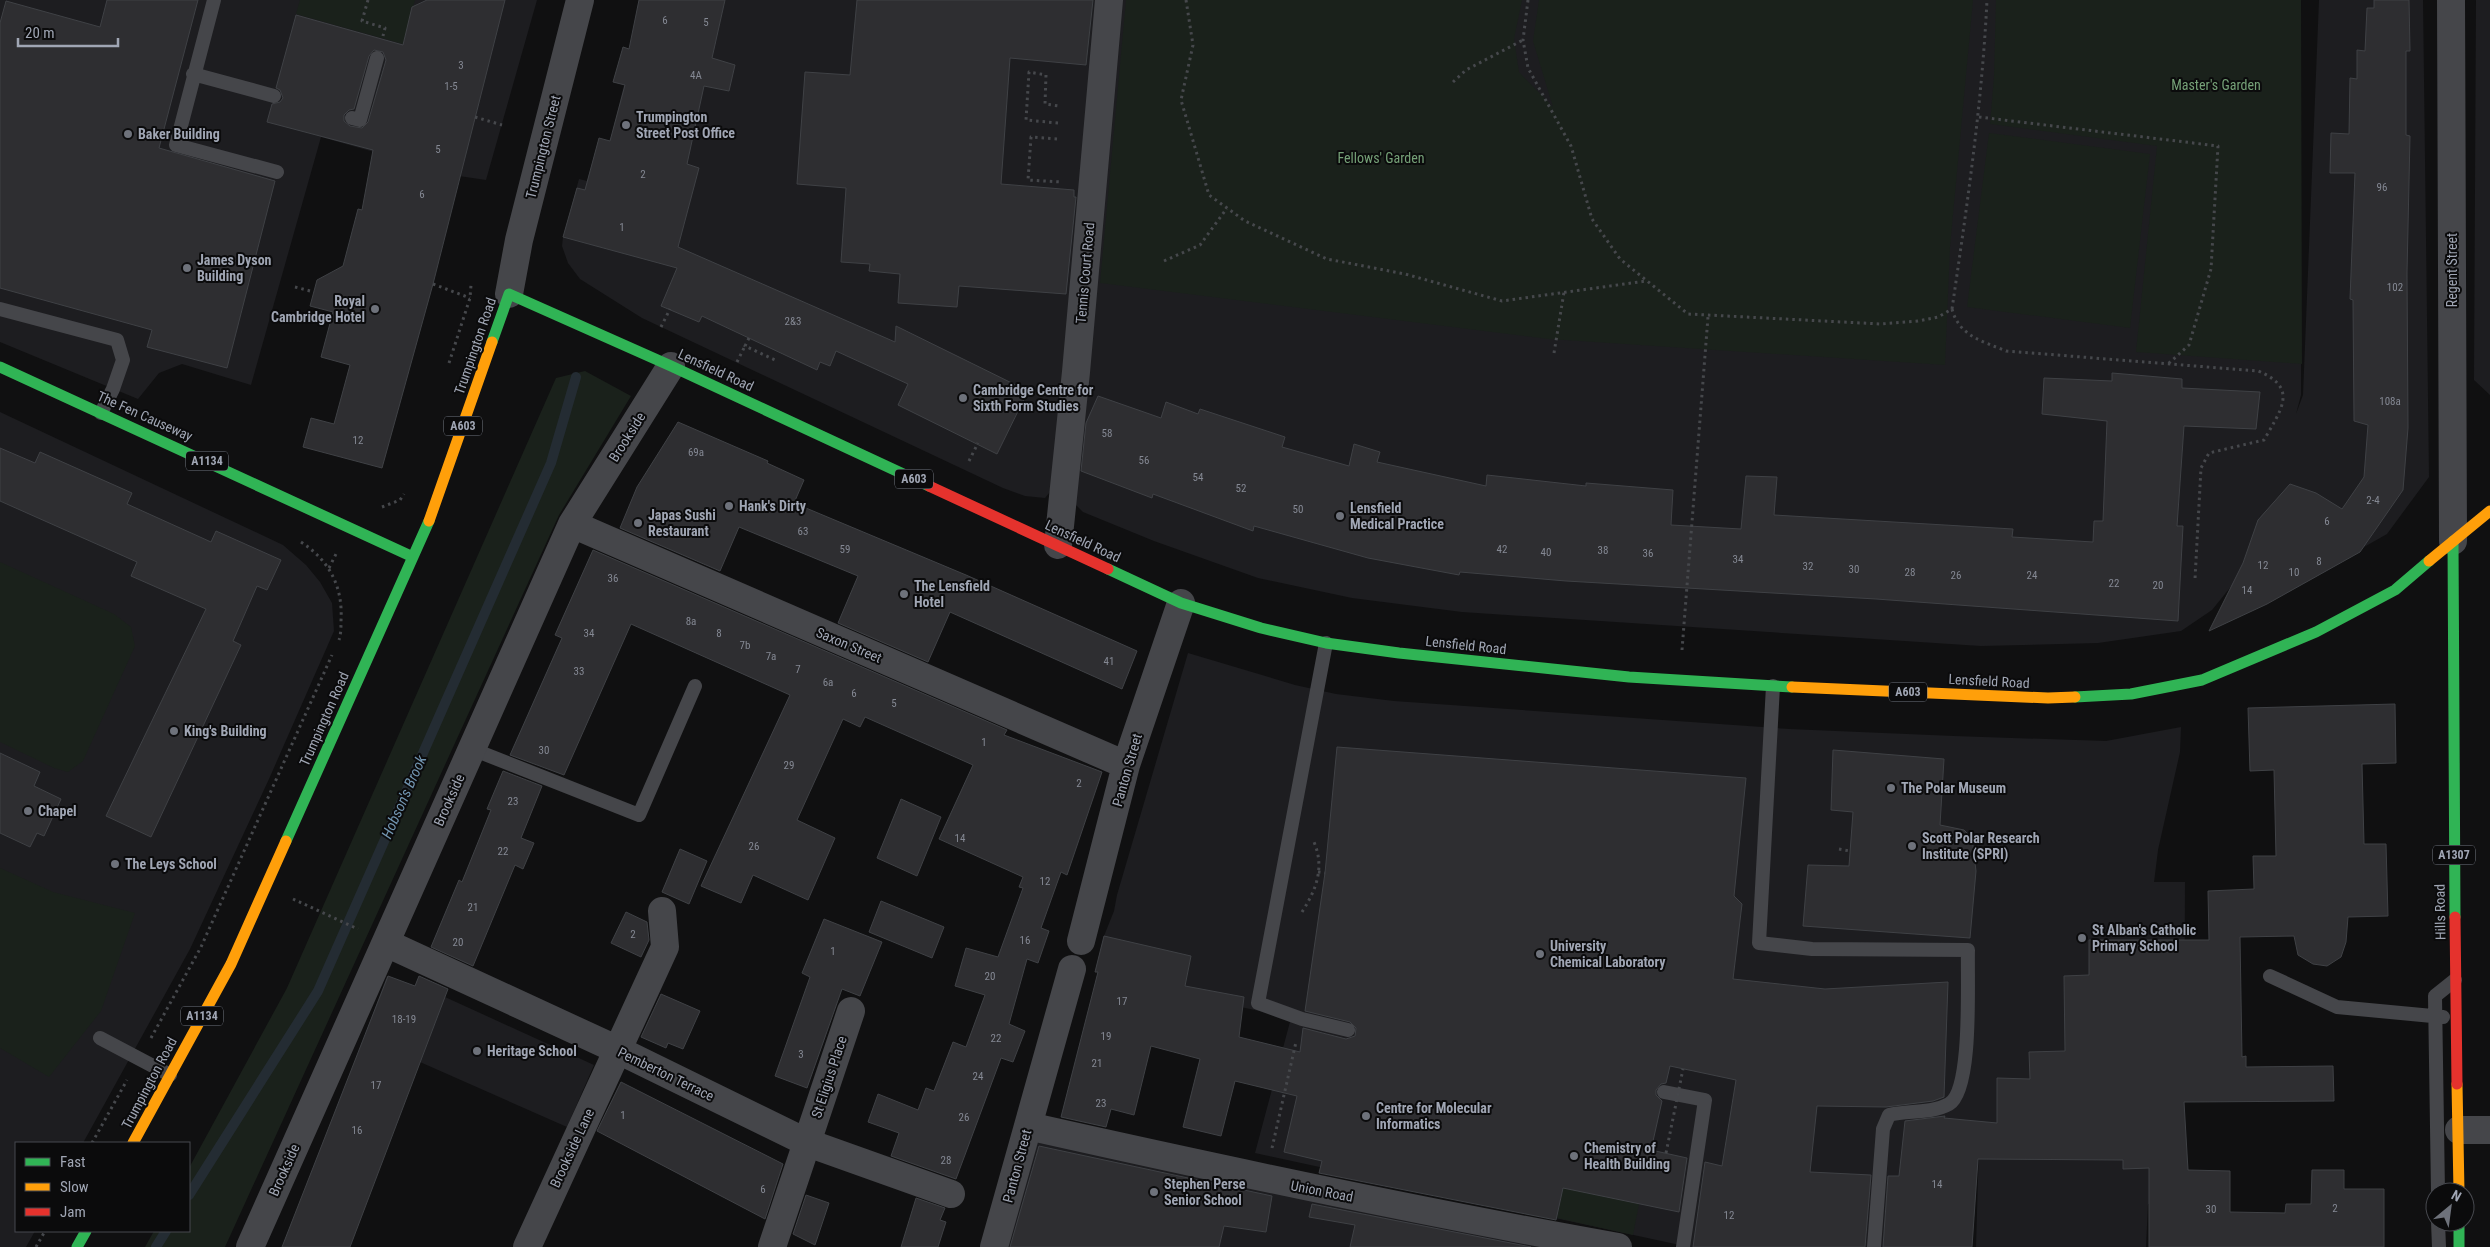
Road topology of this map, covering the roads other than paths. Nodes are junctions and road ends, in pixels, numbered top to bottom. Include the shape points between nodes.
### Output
1 (214, 0) edge
2 (580, 0) edge
3 (1109, 0) edge
4 (2451, 0) edge
5 (377, 58) dead end
6 (193, 74) junction
7 (274, 96) dead end
8 (352, 118) dead end
9 (277, 172) dead end
10 (506, 302) junction
11 (0, 309) edge
12 (672, 366) junction
13 (0, 367) edge
14 (101, 413) junction
15 (2490, 511) edge
16 (572, 524) junction
17 (2453, 541) junction
18 (1058, 546) junction
19 (413, 557) junction
20 (1181, 602) junction
21 (1326, 643) junction
22 (695, 686) dead end
23 (1773, 686) junction
24 (472, 749) junction
25 (1126, 765) junction
26 (662, 911) dead end
27 (1081, 941) dead end
28 (386, 943) junction
29 (1072, 969) dead end
30 (2270, 976) dead end
31 (2455, 980) junction
32 (851, 1011) dead end
33 (2435, 1016) junction
34 (2456, 1018) junction
35 (1348, 1030) dead end
36 (100, 1038) dead end
37 (618, 1050) junction
38 (170, 1076) junction
39 (1664, 1092) dead end
40 (1028, 1126) junction
41 (2459, 1130) junction
42 (2490, 1130) edge
43 (134, 1142) edge
44 (808, 1143) junction
45 (2438, 1182) edge
46 (2459, 1182) edge
47 (951, 1194) dead end
48 (85, 1232) edge
49 (2438, 1232) edge
50 (2459, 1232) edge
51 (77, 1247) edge
52 (250, 1247) edge
53 (527, 1247) edge
54 (772, 1247) edge
55 (994, 1247) edge
56 (1618, 1247) edge
57 (1683, 1247) edge
58 (1874, 1247) edge
59 (2439, 1247) edge
60 (2459, 1247) edge

1 - 6 lane
2 - 10 street, Trumpington Street
3 - 18 street, Tennis Court Road
4 - 17 street, Regent Street
5 - 8 lane via 360,120
6 - 7 lane
6 - 9 lane via 176,145
10 - 12 main road, Lensfield Road / A603
10 - 19 main road, Trumpington Road / A603 via 431,518
11 - 14 lane via 117,340 123,360
12 - 16 street, Brookside
12 - 18 main road, Lensfield Road / A603
13 - 14 main road, The Fen Causeway / A1134
14 - 19 main road, The Fen Causeway / A1134
15 - 17 main road, A603
16 - 24 street, Brookside
16 - 25 street, Saxon Street
17 - 23 main road, Lensfield Road / A603 via 2395,590 2316,632 2202,680 2131,694 2048,698
17 - 31 main road, Hills Road / A1307
18 - 20 main road, Lensfield Road / A603
19 - 38 main road, Trumpington Road / A1134 via 231,964
20 - 21 main road, Lensfield Road / A603 via 1261,628
20 - 25 street, Panton Street
21 - 23 main road, Lensfield Road / A603 via 1681,681
21 - 35 lane via 1258,1003 1302,1019
22 - 24 lane via 639,815
23 - 58 lane via 1759,943 1812,949 1968,950 1966,1047 1960,1089 1951,1103 1937,1110 1888,1115 1883,1129
24 - 28 street, Brookside
25 - 27 street, Panton Street
26 - 37 street, Brookside Lane via 665,947
28 - 37 street, Pemberton Terrace
28 - 52 street, Brookside
29 - 40 street, Panton Street
30 - 33 lane via 2337,1007
31 - 33 lane via 2435,996
31 - 34 main road, Hills Road / A1307
32 - 44 street, St Eligius Place
33 - 34 lane
33 - 45 lane
34 - 41 main road, Hills Road / A1307
36 - 38 lane
37 - 44 street, Pemberton Terrace
37 - 53 street, Brookside Lane
38 - 43 main road, Trumpington Road / A1134
39 - 57 lane via 1705,1100
40 - 55 street, Panton Street
40 - 56 street, Union Road via 1264,1179
41 - 42 street
41 - 46 main road, Hills Road / A1307
44 - 47 street, Pemberton Terrace
44 - 54 street, St Eligius Place
48 - 51 main road
49 - 59 lane
50 - 60 main road

